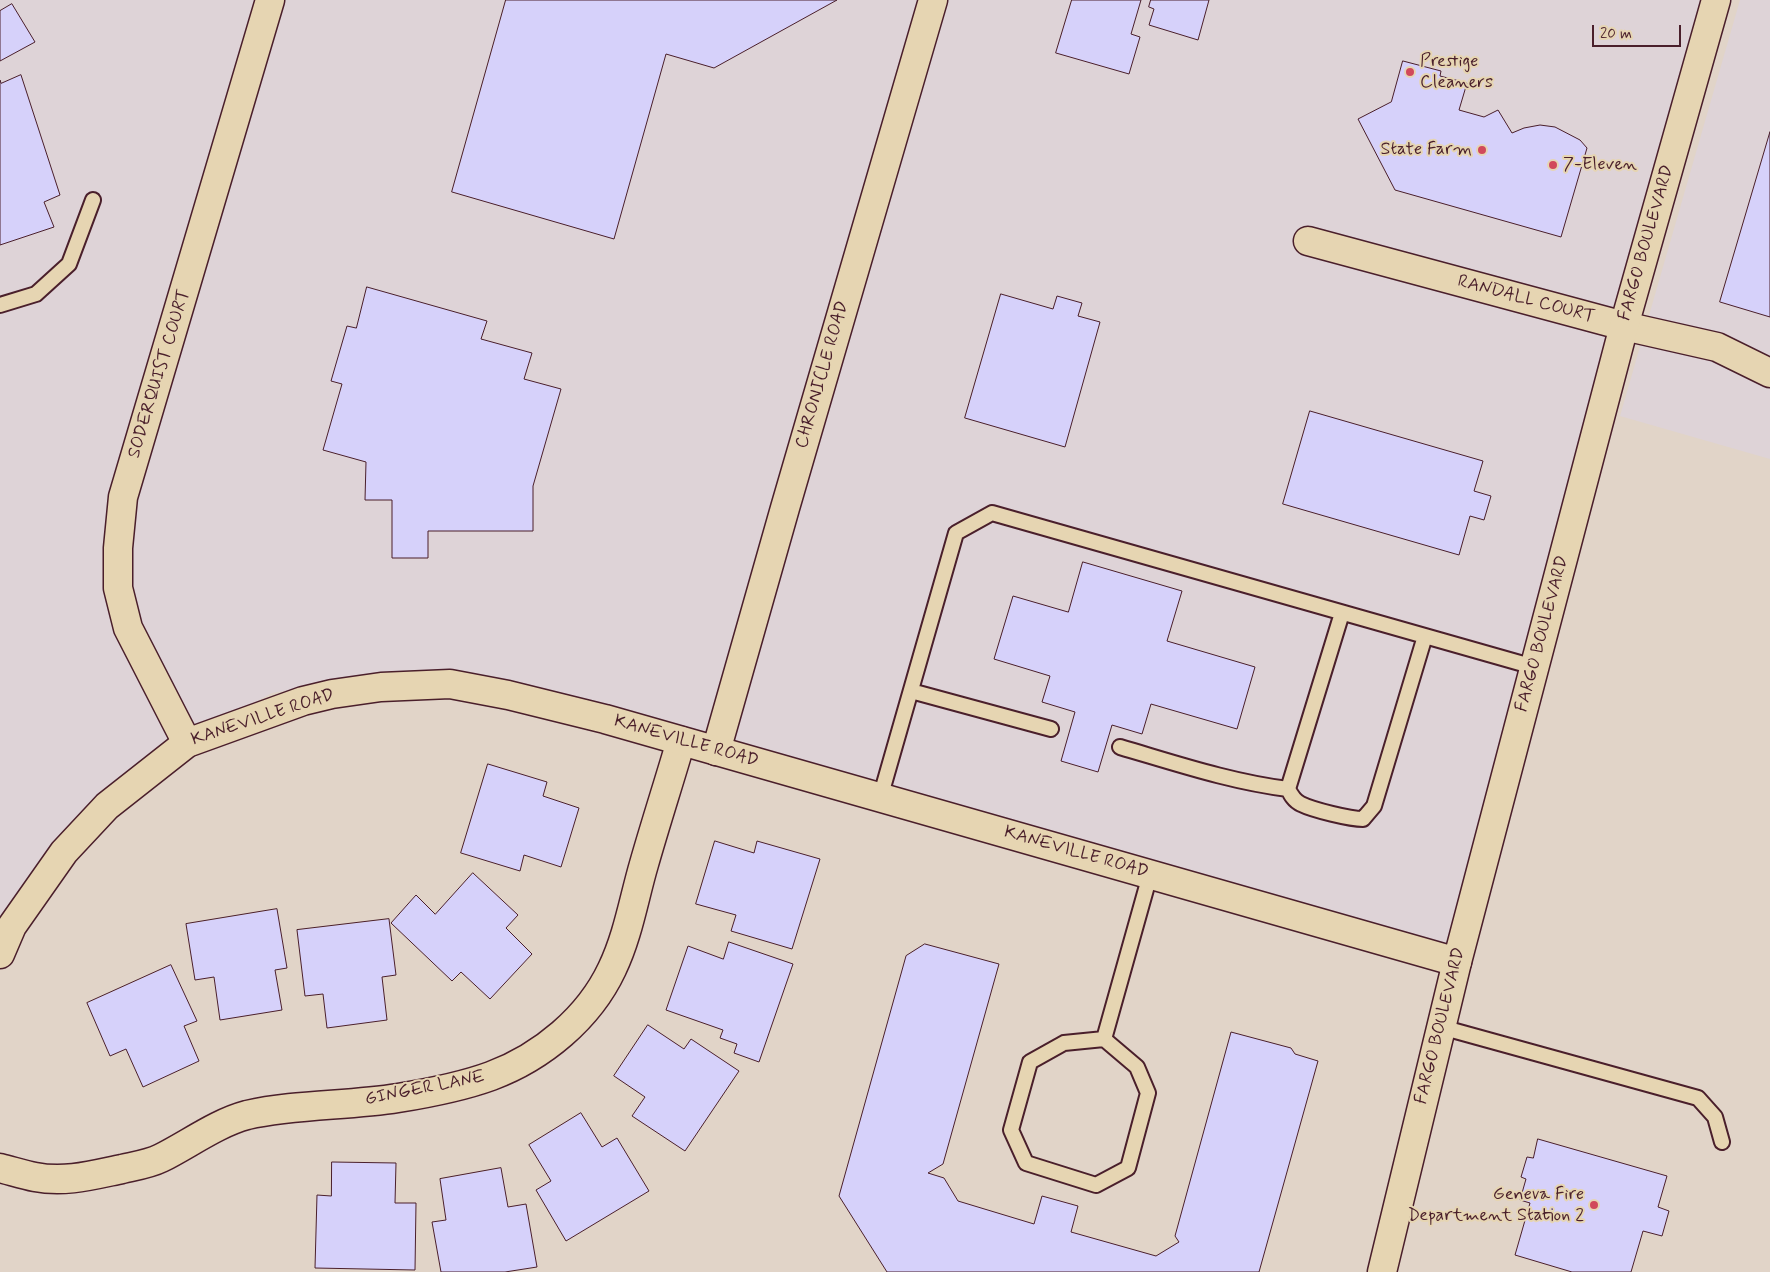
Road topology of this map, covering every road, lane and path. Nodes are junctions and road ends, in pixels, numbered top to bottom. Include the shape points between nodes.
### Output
1 (270, 0) edge
2 (933, 0) edge
3 (1716, 0) edge
4 (92, 200) dead end
5 (1308, 240) dead end
6 (0, 305) edge
7 (1624, 326) junction
8 (1770, 373) edge
9 (1342, 613) junction
10 (1425, 636) junction
11 (1534, 668) junction
12 (910, 691) junction
13 (1050, 729) dead end
14 (681, 741) junction
15 (187, 742) junction
16 (1120, 747) dead end
17 (716, 751) junction
18 (1288, 789) junction
19 (880, 798) junction
20 (1150, 875) junction
21 (0, 954) edge
22 (1457, 962) junction
23 (1441, 1027) junction
24 (1104, 1039) junction
25 (1722, 1142) dead end
26 (0, 1168) edge
27 (1382, 1272) edge

1 - 15 street, SODERQUIST COURT via 123,497 118,588 128,628
2 - 17 street, CHRONICLE ROAD
3 - 7 street, FARGO BOULEVARD
4 - 6 lane via 69,264 36,294
5 - 7 street, RANDALL COURT
7 - 8 street, RANDALL COURT via 1717,346
7 - 11 street, FARGO BOULEVARD
9 - 10 lane
9 - 12 lane via 992,513 956,533
9 - 18 lane
10 - 11 lane
10 - 18 lane via 1374,806 1363,819 1300,804
11 - 22 street, FARGO BOULEVARD
12 - 13 lane
12 - 19 lane
14 - 15 street, KANEVILLE ROAD via 508,695 450,684 381,687 332,694
14 - 17 street, KANEVILLE ROAD
14 - 26 street, GINGER LANE via 612,970 573,1024 532,1056 493,1075 454,1087 396,1098 245,1116 159,1159 84,1177 36,1178
15 - 21 street, KANEVILLE ROAD via 107,806 64,852 12,926
16 - 18 lane via 1263,786
17 - 19 street, KANEVILLE ROAD
19 - 20 street, KANEVILLE ROAD
20 - 22 street, KANEVILLE ROAD
20 - 24 lane
22 - 23 street, FARGO BOULEVARD
23 - 25 lane via 1698,1098 1715,1117
23 - 27 street, FARGO BOULEVARD
24 - 24 lane via 1064,1043 1030,1062 1011,1130 1026,1162 1096,1185 1128,1168 1148,1093 1137,1067

